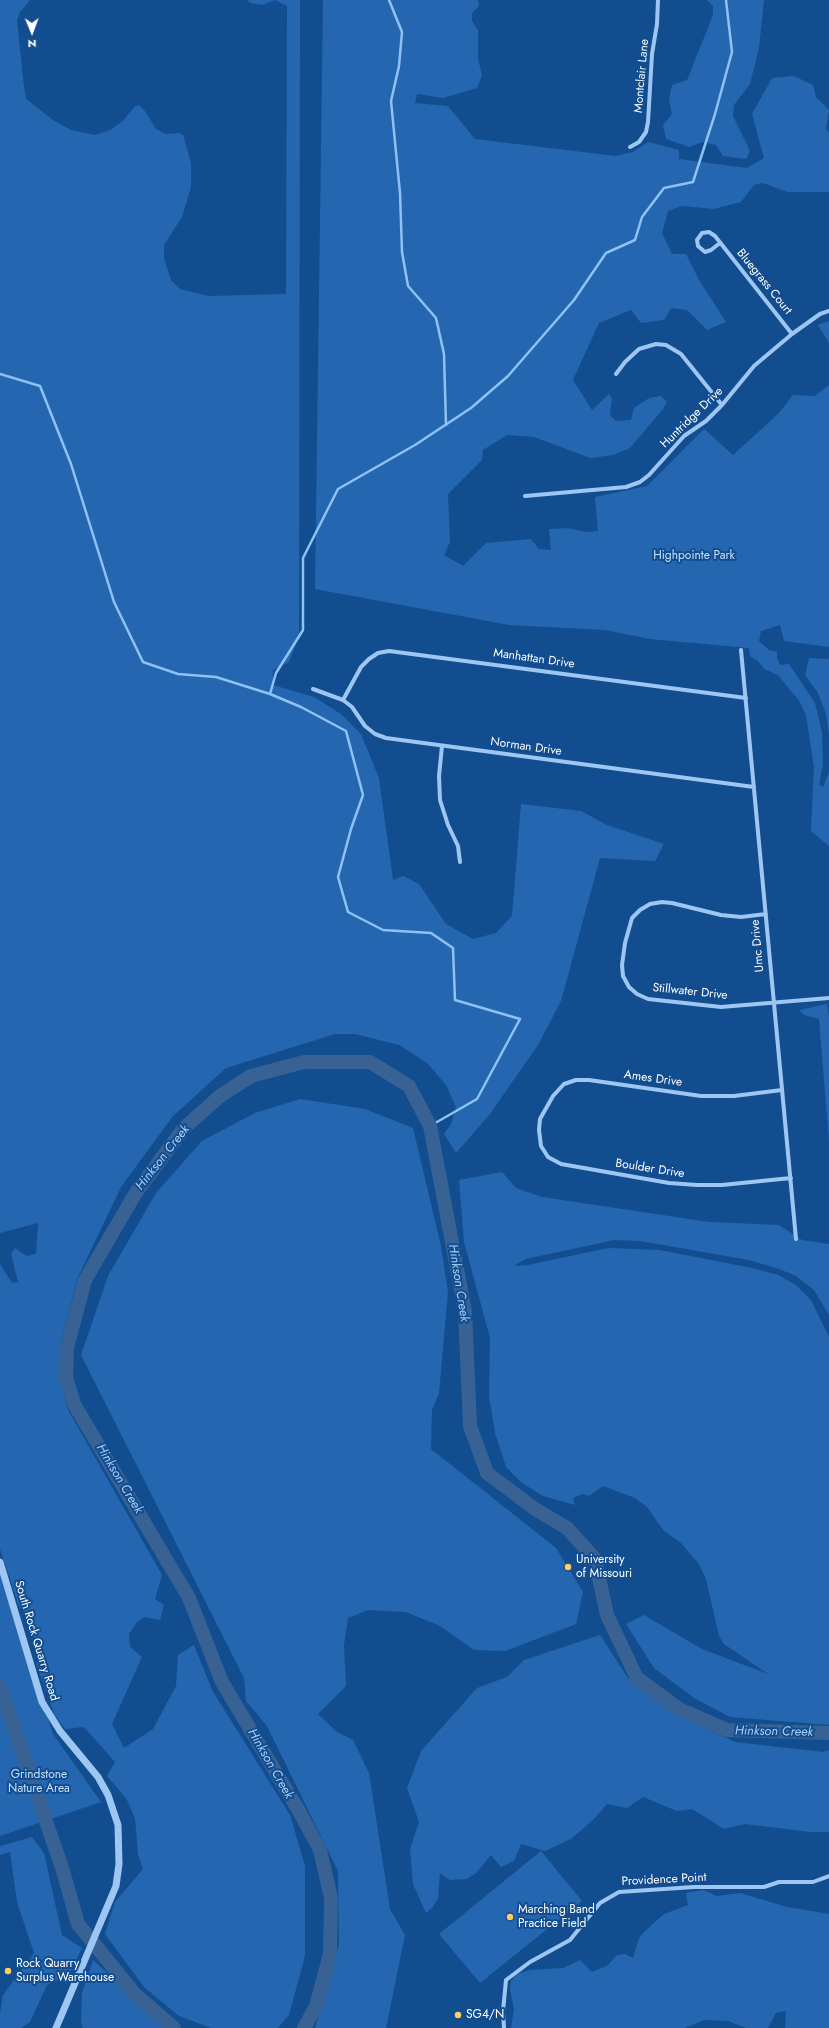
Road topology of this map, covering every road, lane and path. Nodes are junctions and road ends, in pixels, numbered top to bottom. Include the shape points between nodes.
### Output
1 (658, 0) edge
2 (630, 148) dead end
3 (720, 244) junction
4 (829, 311) edge
5 (792, 334) junction
6 (616, 374) dead end
7 (722, 405) junction
8 (525, 496) dead end
9 (741, 650) dead end
10 (313, 689) dead end
11 (746, 698) junction
12 (343, 700) junction
13 (442, 746) junction
14 (754, 787) junction
15 (460, 862) dead end
16 (766, 914) junction
17 (829, 998) edge
18 (774, 1003) junction
19 (782, 1090) junction
20 (540, 1119) joint
21 (790, 1178) junction
22 (796, 1239) dead end
23 (0, 1562) edge
24 (829, 1876) edge
25 (56, 2028) edge
26 (504, 2028) edge

1 - 2 street, Montclair Lane via 648,122 646,132 639,142
3 - 3 street, Bluegrass Court via 709,232 702,233 697,240 698,246 705,252
3 - 5 street, Bluegrass Court
4 - 5 street, Huntridge Drive via 820,314
5 - 7 street, Huntridge Drive via 754,366
6 - 7 street via 640,349 656,344 666,345 681,354
7 - 8 street, Huntridge Drive via 706,421 684,436 640,482 626,487
9 - 11 street, Umc Drive
10 - 12 street, Norman Drive
11 - 12 street, Manhattan Drive via 389,651 378,653 361,667
11 - 14 street, Umc Drive
12 - 13 street, Norman Drive via 375,734
13 - 14 street, Norman Drive
13 - 15 street via 440,800 458,846
14 - 16 street, Umc Drive
16 - 18 street, Umc Drive
16 - 18 street, Stillwater Drive via 727,916 672,903 650,904 632,918 622,964 623,976 629,987 648,999 721,1007
17 - 18 street, Stillwater Drive
18 - 19 street, Umc Drive
19 - 20 street, Ames Drive via 734,1096 700,1096 576,1080 564,1084 553,1096
19 - 21 street, Umc Drive
20 - 21 street, Boulder Drive via 538,1130 541,1146 548,1157 561,1164 670,1183 697,1185
21 - 22 street, Umc Drive
23 - 25 street, South Rock Quarry Road via 42,1702 60,1731 98,1777 118,1826 116,1886
24 - 26 street, Providence Point via 813,1882 779,1882 764,1887 619,1892 600,1903 570,1940 530,1962 506,1980

